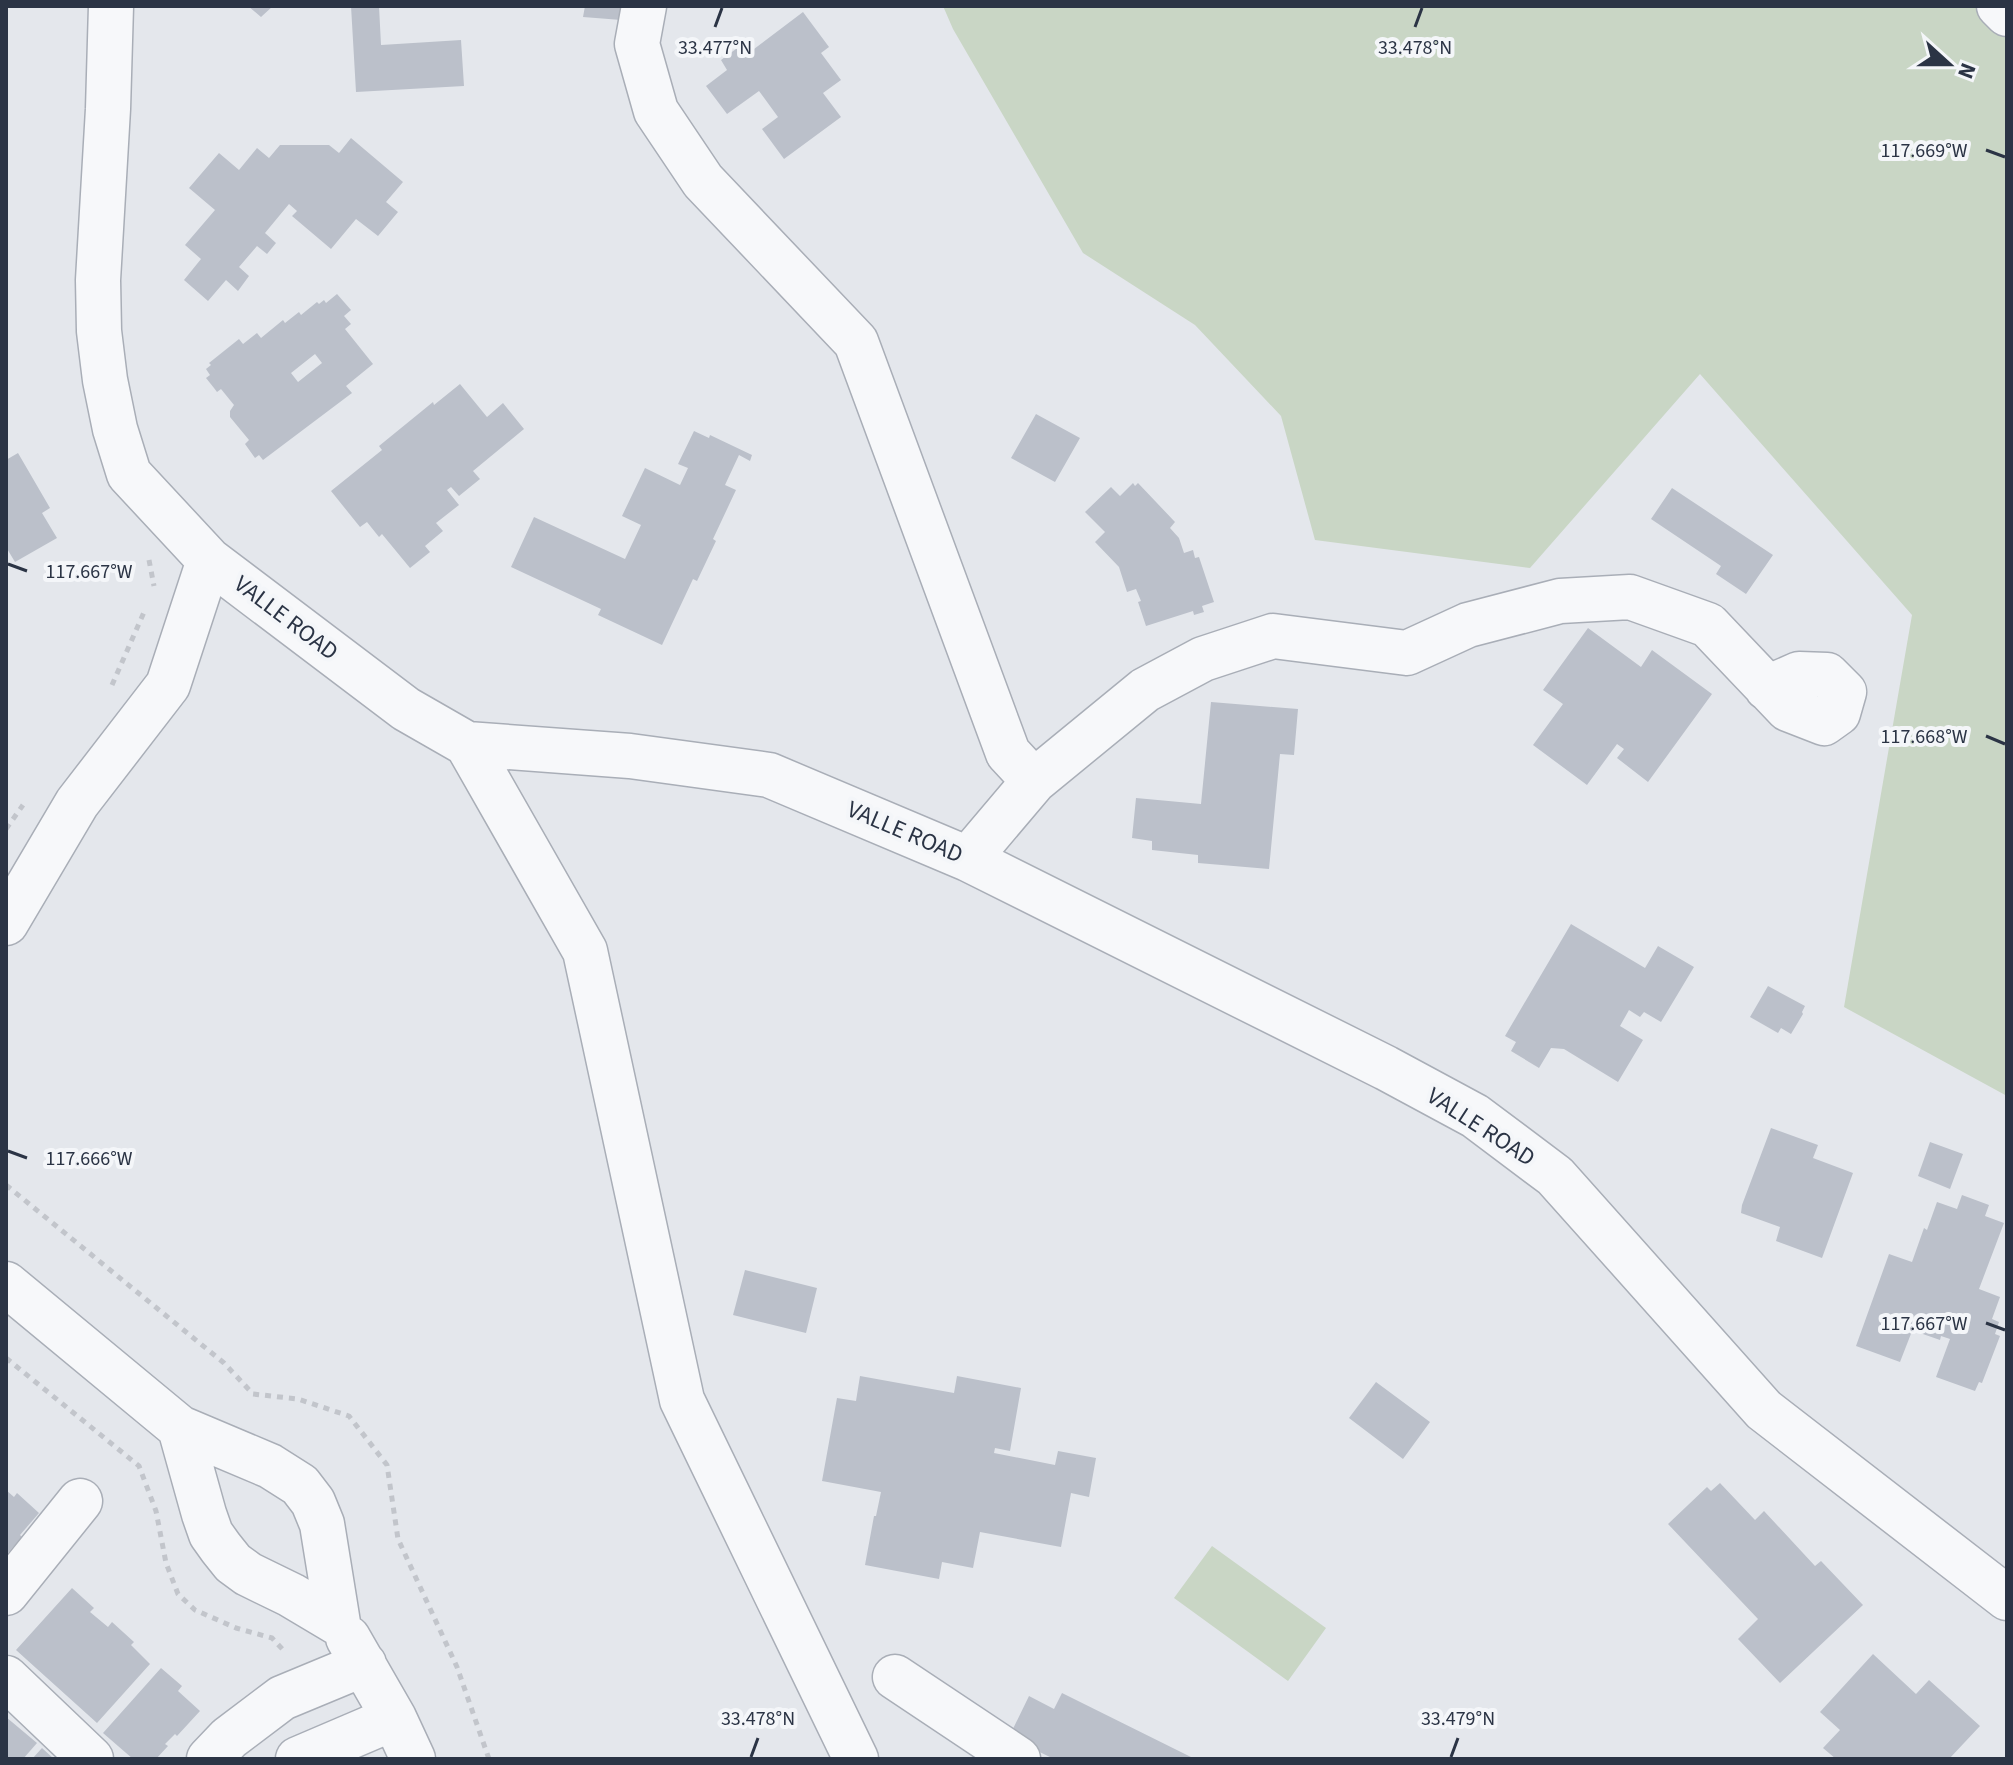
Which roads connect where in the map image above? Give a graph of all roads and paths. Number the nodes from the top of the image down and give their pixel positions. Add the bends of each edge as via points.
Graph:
1 (111, 6) edge
2 (644, 6) edge
3 (1999, 6) edge
4 (2007, 14) edge
5 (209, 560) junction
6 (1767, 688) dead end
7 (467, 744) junction
8 (1034, 781) junction
9 (968, 859) junction
10 (6, 923) edge
11 (6, 1284) edge
12 (180, 1428) junction
13 (80, 1501) dead end
14 (6, 1593) edge
15 (2007, 1598) edge
16 (338, 1623) junction
17 (364, 1664) junction
18 (895, 1677) dead end
19 (6, 1678) edge
20 (394, 1718) junction
21 (91, 1759) edge
22 (209, 1759) edge
23 (298, 1759) edge
24 (413, 1759) edge
25 (856, 1759) edge
26 (1018, 1759) edge

1 - 5 street, VALLE ROAD via 98,280 105,380 129,474
2 - 8 street via 637,44 656,111 703,181 856,342 1008,753
3 - 4 street
5 - 7 street, VALLE ROAD via 406,709
5 - 10 street via 168,685 77,803
6 - 8 street via 1708,625 1630,597 1560,601 1468,625 1407,653 1273,636 1203,659 1145,690
7 - 9 street, VALLE ROAD via 630,756 769,775
7 - 25 street via 585,951 682,1400
8 - 9 street
9 - 15 street, VALLE ROAD via 1475,1116 1555,1176 1764,1410
11 - 12 street
12 - 16 street via 211,1534 233,1563
12 - 16 street via 270,1466 300,1485 322,1524
13 - 14 street
16 - 17 street
17 - 20 street
17 - 22 street via 282,1698
18 - 26 street
19 - 21 street
20 - 23 street
20 - 24 street

